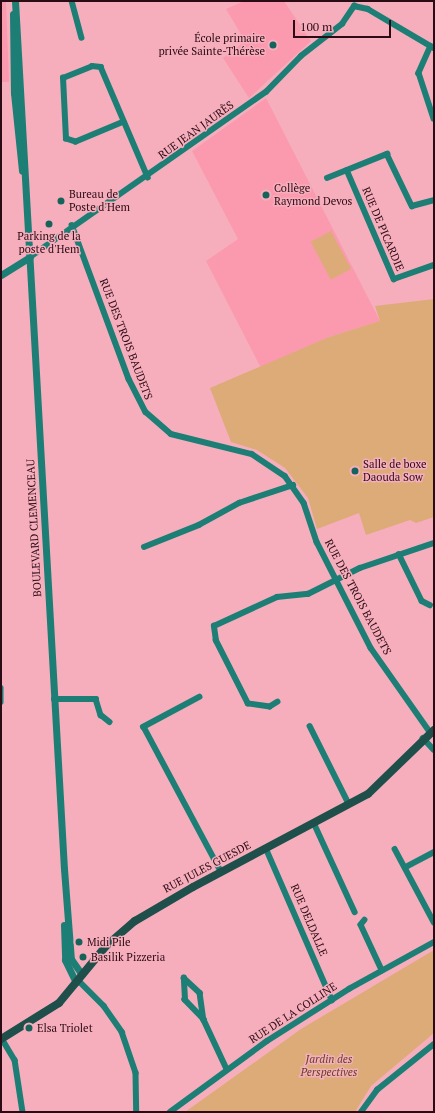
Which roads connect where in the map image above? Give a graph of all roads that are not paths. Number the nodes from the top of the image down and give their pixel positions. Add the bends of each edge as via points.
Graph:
1 (15, 1) edge
2 (72, 1) edge
3 (353, 3) edge
4 (82, 38) dead end
5 (432, 47) edge
6 (434, 118) edge
7 (124, 122) junction
8 (347, 170) junction
9 (148, 177) junction
10 (327, 178) dead end
11 (434, 200) edge
12 (72, 225) junction
13 (30, 257) junction
14 (434, 265) edge
15 (1, 275) edge
16 (293, 485) junction
17 (434, 543) edge
18 (144, 547) dead end
19 (399, 554) junction
20 (336, 580) junction
21 (430, 605) dead end
22 (1, 688) edge
23 (200, 697) dead end
24 (54, 699) junction
25 (1, 702) edge
26 (278, 702) dead end
27 (110, 722) dead end
28 (310, 726) dead end
29 (432, 731) edge
30 (423, 738) junction
31 (434, 750) edge
32 (349, 804) junction
33 (314, 823) junction
34 (266, 848) junction
35 (395, 849) dead end
36 (434, 852) edge
37 (406, 867) junction
38 (221, 872) junction
39 (355, 912) dead end
40 (365, 920) dead end
41 (434, 922) edge
42 (434, 942) edge
43 (382, 970) junction
44 (79, 980) junction
45 (332, 1000) junction
46 (204, 1020) junction
47 (1, 1038) edge
48 (434, 1044) edge
49 (227, 1069) junction
50 (23, 1112) edge
51 (137, 1112) edge
52 (170, 1112) edge
53 (361, 1112) edge

1 - 13 street, BOULEVARD CLEMENCEAU
2 - 4 street
3 - 5 street via 368,9
3 - 9 street, RUE JEAN JAURÈS via 342,24 305,53 266,92
5 - 6 street via 418,73
7 - 7 street via 101,67 92,66 63,78 66,139 76,142
7 - 9 street
8 - 10 street
8 - 11 street via 387,154 412,206
8 - 14 street, RUE DE PICARDIE via 394,279
9 - 12 street, RUE JEAN JAURÈS
12 - 13 street, RUE JEAN JAURÈS
12 - 16 street, RUE DES TROIS BAUDETS via 133,389 150,418 171,434 260,457
13 - 15 street
13 - 24 street, BOULEVARD CLEMENCEAU
16 - 18 street via 239,503 199,525
16 - 20 street, RUE DES TROIS BAUDETS
17 - 19 street
19 - 20 street
19 - 21 street via 422,601
20 - 26 street via 308,594 282,595 214,626 216,641 248,704 270,707
20 - 29 street, RUE DES TROIS BAUDETS via 372,648
22 - 25 street
23 - 38 street via 144,727
24 - 27 street via 96,699 101,715
24 - 44 street, BOULEVARD CLEMENCEAU via 64,869 65,960
28 - 32 street
29 - 30 main road, RUE JULES GUESDE
30 - 31 street
30 - 32 main road, RUE JULES GUESDE via 380,786
32 - 33 main road, RUE JULES GUESDE
33 - 34 main road, RUE JULES GUESDE
33 - 39 street
34 - 38 main road, RUE JULES GUESDE
34 - 45 street, RUE DELDALLE
35 - 37 street
36 - 37 street
37 - 41 street
38 - 44 main road, RUE JULES GUESDE via 132,924 106,946
40 - 43 street via 361,925
42 - 43 street, RUE DE LA COLLINE
43 - 45 street, RUE DE LA COLLINE
44 - 47 main road, RUE JULES GUESDE via 56,1006
44 - 51 street via 104,1006 122,1032 136,1073
45 - 49 street, RUE DE LA COLLINE
46 - 46 street via 200,993 184,978 186,1000
46 - 49 street
47 - 50 street via 15,1060
48 - 53 street via 377,1090
49 - 52 street, RUE DE LA COLLINE

